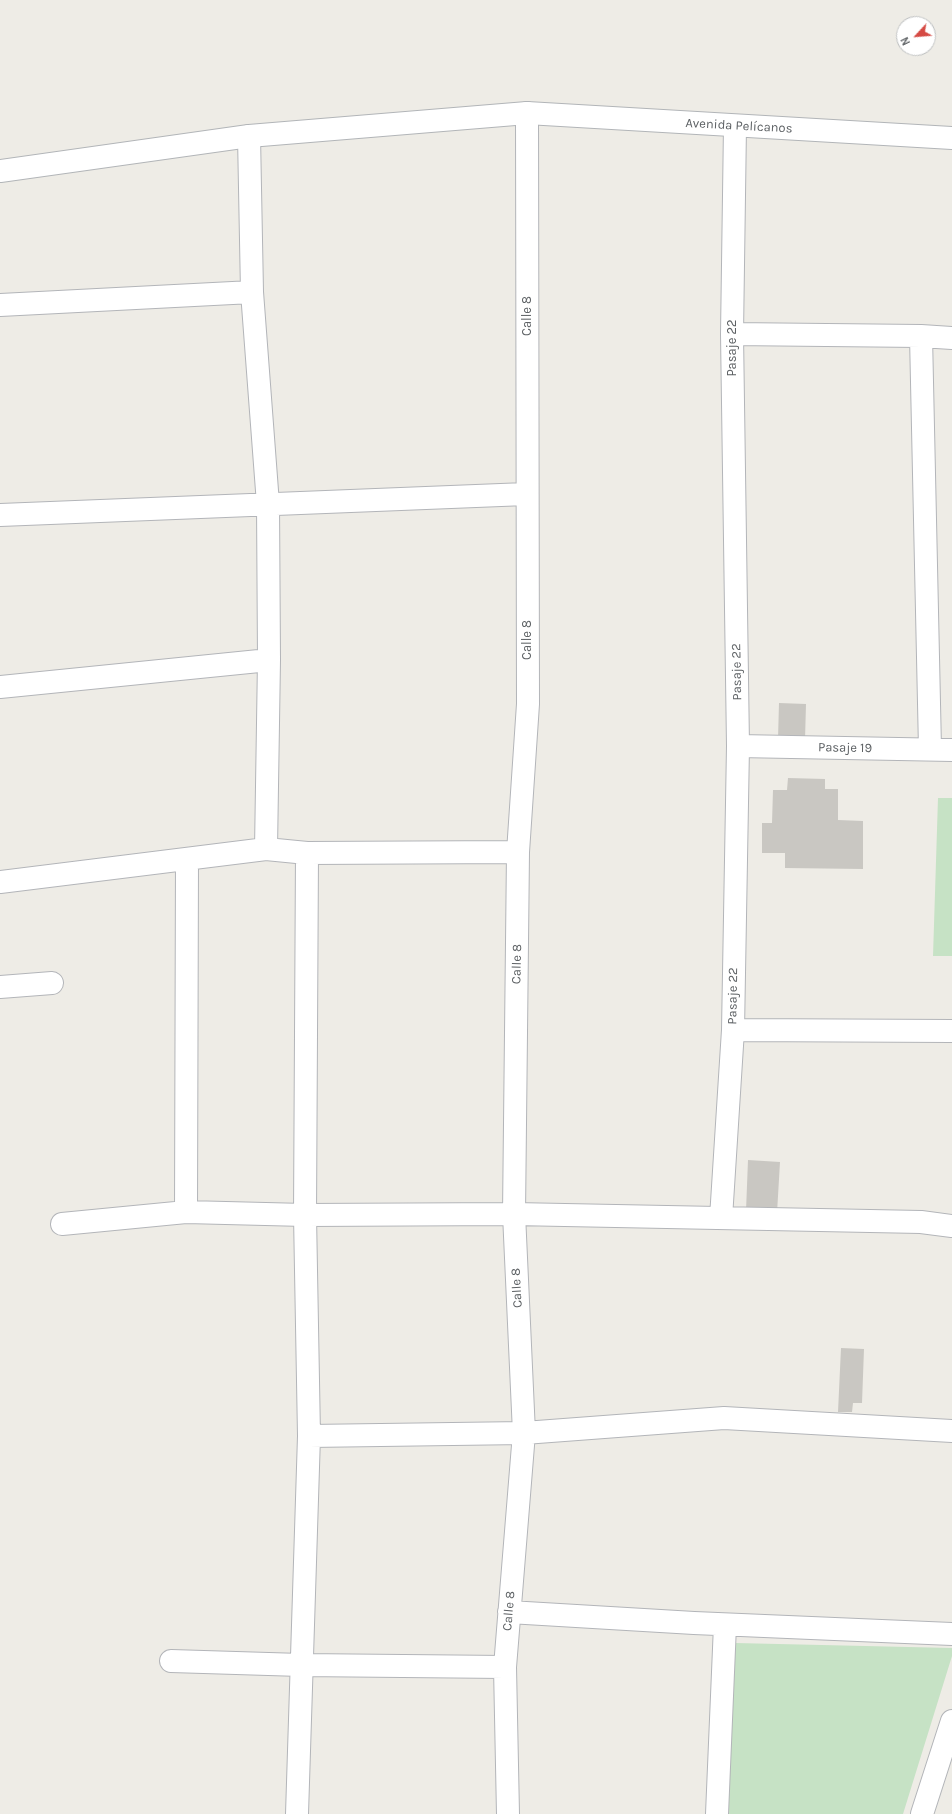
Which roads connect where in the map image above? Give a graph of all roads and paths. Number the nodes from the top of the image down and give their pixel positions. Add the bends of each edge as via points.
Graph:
1 (527, 113) junction
2 (735, 126) junction
3 (250, 136) junction
4 (952, 138) edge
5 (0, 171) edge
6 (252, 292) junction
7 (0, 305) edge
8 (732, 334) junction
9 (921, 336) junction
10 (952, 338) edge
11 (526, 494) junction
12 (268, 504) junction
13 (0, 515) edge
14 (269, 660) junction
15 (0, 687) edge
16 (738, 746) junction
17 (930, 749) junction
18 (952, 750) edge
19 (266, 849) junction
20 (518, 852) junction
21 (307, 853) junction
22 (186, 859) junction
23 (0, 882) edge
24 (52, 983) dead end
25 (0, 987) edge
26 (733, 1030) junction
27 (952, 1031) edge
28 (186, 1212) junction
29 (514, 1214) junction
30 (305, 1215) junction
31 (721, 1218) junction
32 (62, 1224) dead end
33 (952, 1226) edge
34 (952, 1431) edge
35 (524, 1433) junction
36 (309, 1436) junction
37 (509, 1612) junction
38 (725, 1625) junction
39 (952, 1634) edge
40 (171, 1661) dead end
41 (301, 1665) junction
42 (505, 1667) junction
43 (952, 1720) edge
44 (297, 1814) edge
45 (508, 1814) edge
46 (718, 1814) edge
47 (922, 1814) edge

1 - 2 street, Avenida Pelícanos
1 - 3 street, Avenida Pelícanos
1 - 11 street, Calle 8
2 - 4 street, Avenida Pelícanos
2 - 8 street, Pasaje 22
3 - 5 street, Avenida Pelícanos
3 - 6 street
6 - 7 street
6 - 12 street
8 - 9 street
8 - 16 street, Pasaje 22
9 - 10 street
9 - 17 street
11 - 12 street
11 - 20 street, Calle 8 via 528,704
12 - 13 street
12 - 14 street
14 - 15 street
14 - 19 street
16 - 17 street, Pasaje 19
16 - 26 street, Pasaje 22
17 - 18 street, Pasaje 19
19 - 21 street
19 - 22 street
20 - 21 street
20 - 29 street, Calle 8
21 - 30 street
22 - 23 street
22 - 28 street
24 - 25 street
26 - 27 street
26 - 31 street, Pasaje 22
28 - 30 street
28 - 32 street
29 - 30 street
29 - 31 street
29 - 35 street, Calle 8
30 - 36 street
31 - 33 street via 921,1222
34 - 35 street via 724,1418
35 - 36 street
35 - 37 street, Calle 8
36 - 41 street
37 - 38 street
37 - 42 street, Calle 8
38 - 39 street
38 - 46 street
40 - 41 street
41 - 42 street
41 - 44 street
42 - 45 street, Calle 8
43 - 47 street

